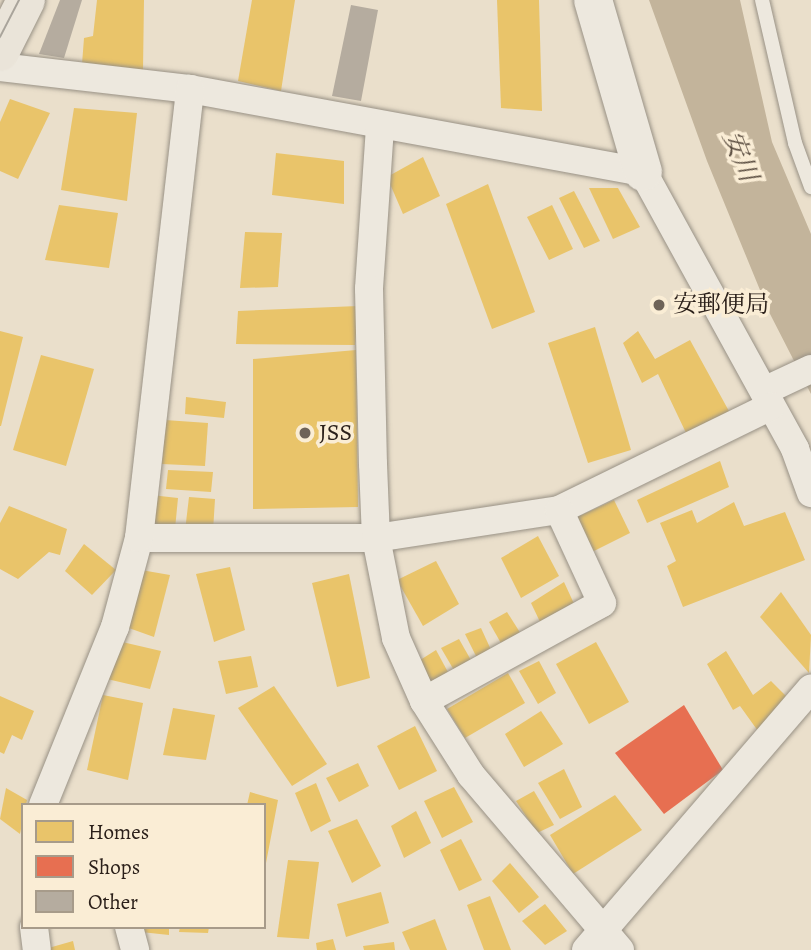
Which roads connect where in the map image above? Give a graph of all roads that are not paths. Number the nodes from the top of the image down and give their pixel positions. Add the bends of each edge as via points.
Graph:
1 (26, 0) edge
2 (593, 0) edge
3 (762, 0) edge
4 (0, 52) edge
5 (0, 67) edge
6 (190, 89) junction
7 (380, 127) junction
8 (643, 173) junction
9 (811, 187) edge
10 (811, 369) edge
11 (769, 394) junction
12 (811, 493) edge
13 (559, 510) junction
14 (139, 538) junction
15 (376, 538) junction
16 (811, 688) edge
17 (424, 701) junction
18 (44, 803) edge
19 (34, 929) edge
20 (130, 929) edge
21 (604, 944) edge
22 (37, 950) edge
23 (135, 950) edge

1 - 4 main road
2 - 8 street
3 - 9 lane via 795,144
5 - 6 street
6 - 7 street
6 - 14 street
7 - 8 street
7 - 15 street via 369,289
8 - 11 street
10 - 11 street
11 - 12 street
11 - 13 street
13 - 15 street
13 - 17 street via 602,603
14 - 15 street
14 - 18 street via 115,627
15 - 17 street via 396,638
16 - 21 street
17 - 21 street via 471,775
19 - 22 street
20 - 23 street

